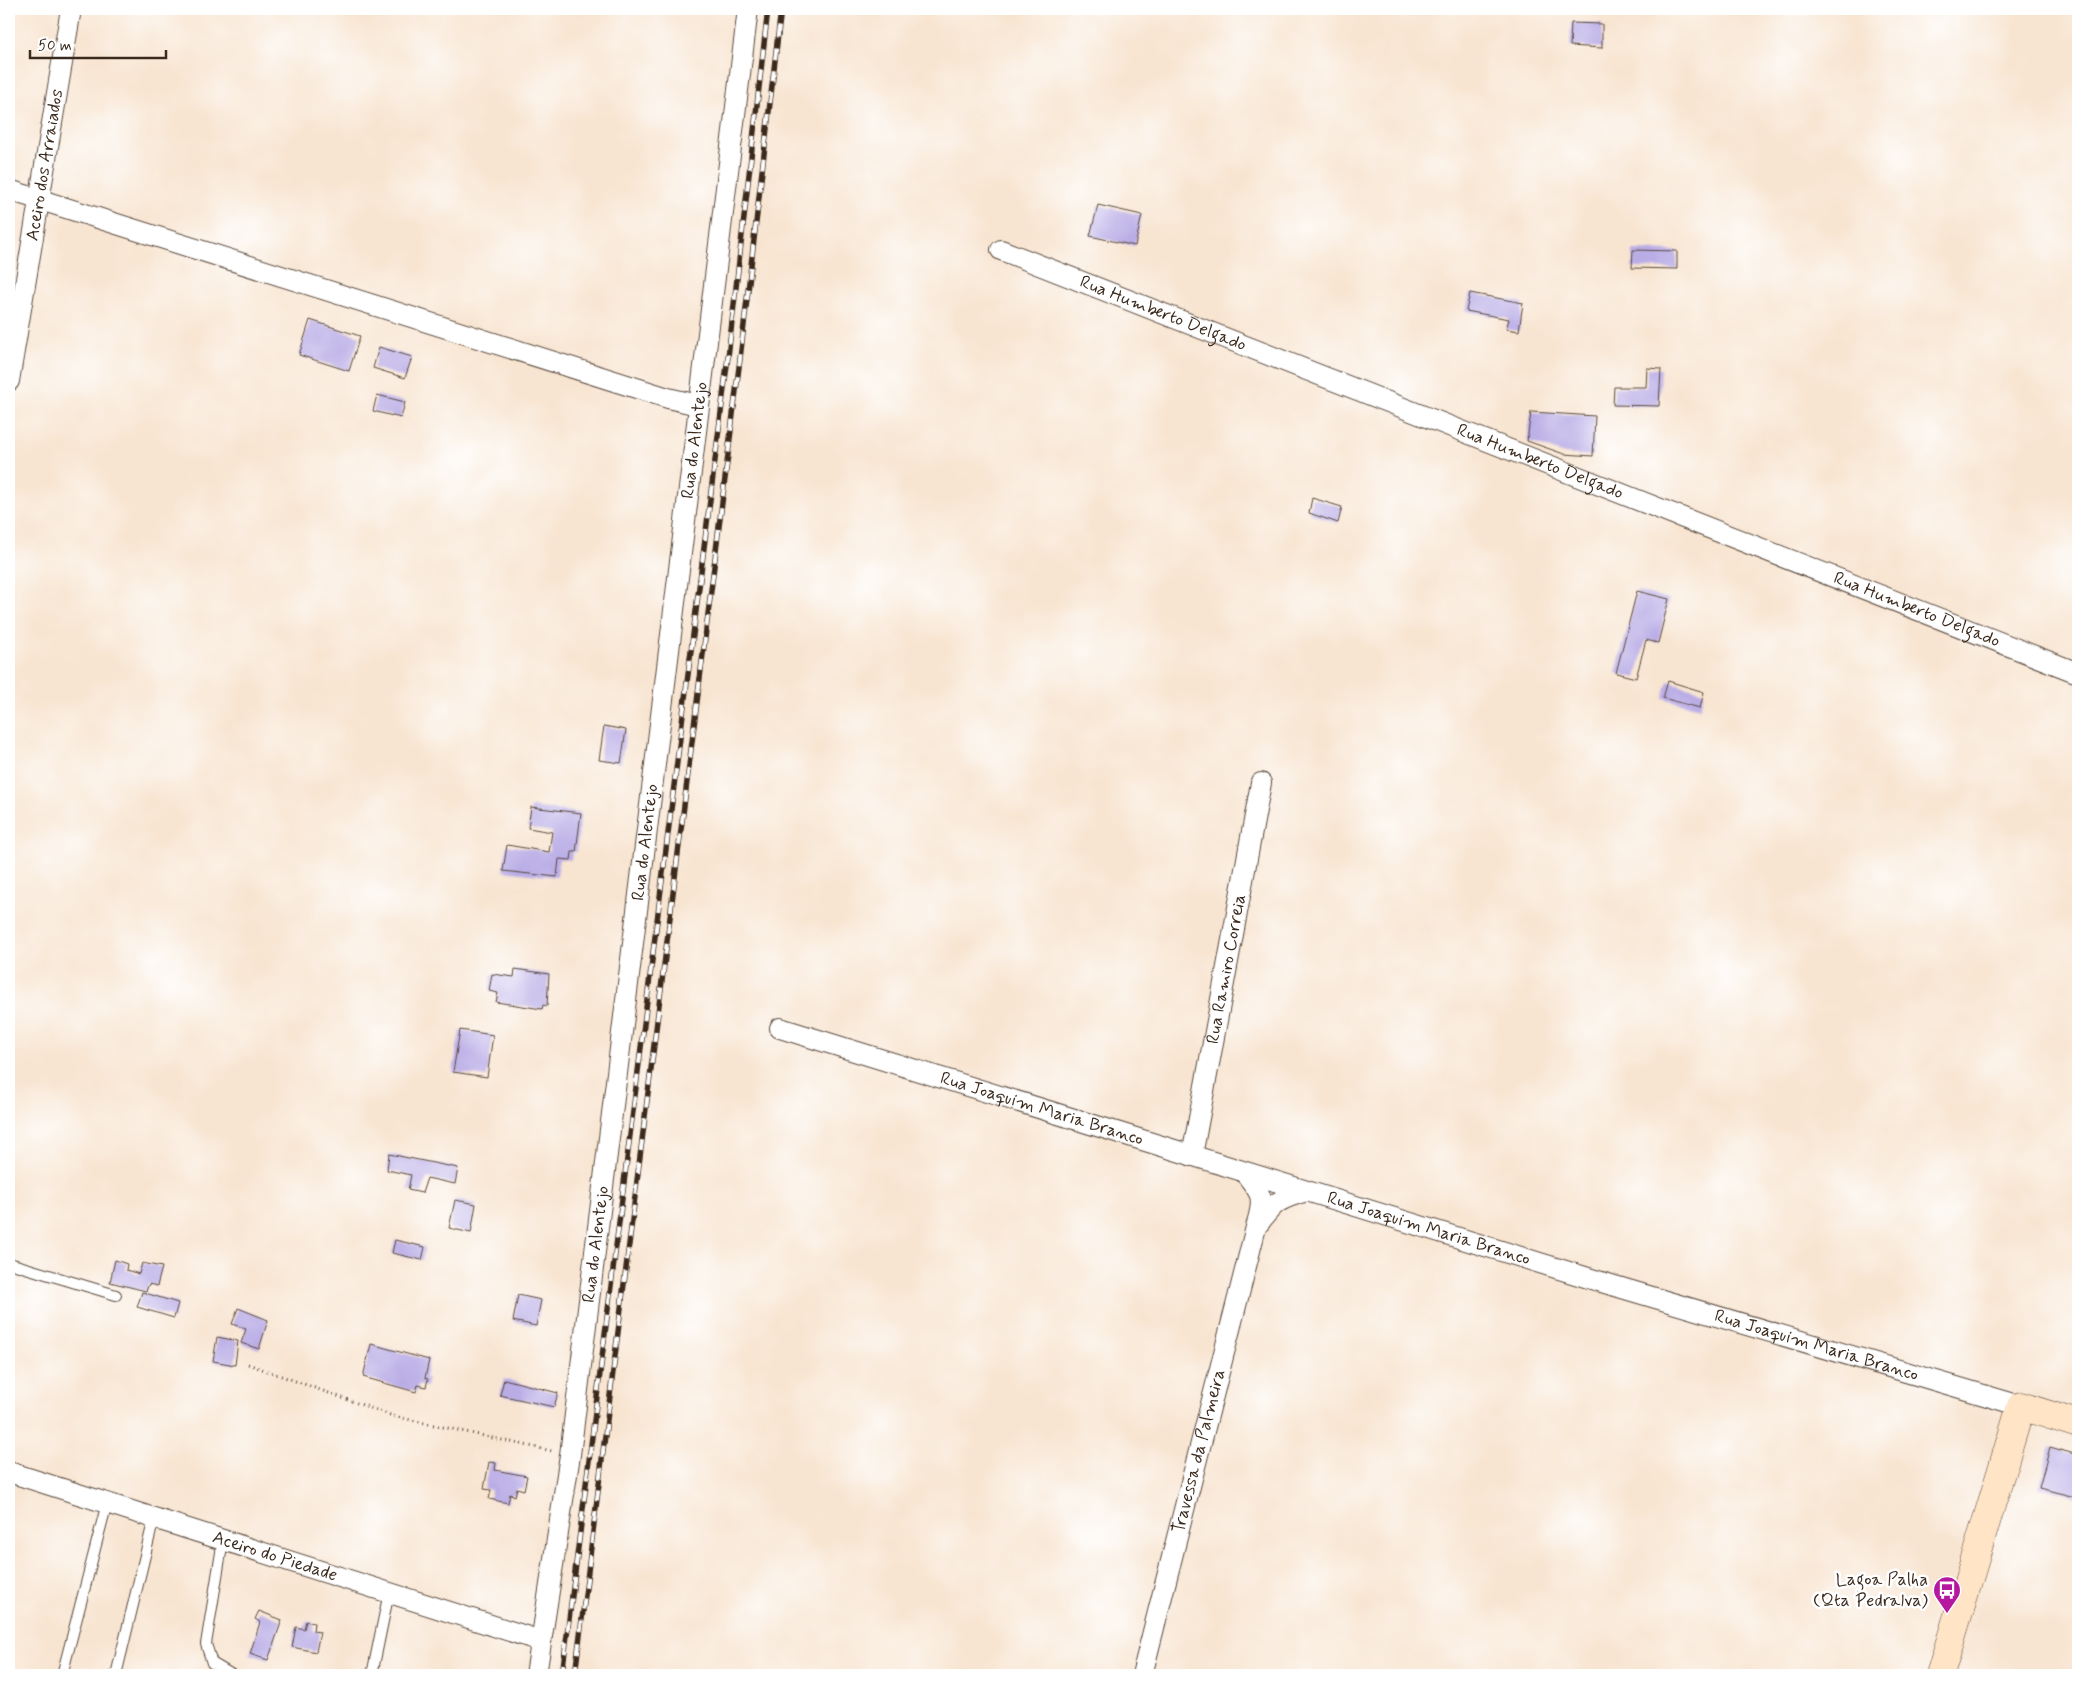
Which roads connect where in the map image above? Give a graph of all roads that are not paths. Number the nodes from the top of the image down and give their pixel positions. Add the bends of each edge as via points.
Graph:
1 (71, 9) edge
2 (748, 9) edge
3 (9, 190) edge
4 (40, 200) junction
5 (1001, 250) dead end
6 (9, 381) edge
7 (698, 405) junction
8 (2078, 673) edge
9 (1261, 783) dead end
10 (780, 1028) dead end
11 (1192, 1156) junction
12 (1244, 1172) junction
13 (1307, 1191) junction
14 (1256, 1227) junction
15 (9, 1263) edge
16 (116, 1295) dead end
17 (2021, 1406) junction
18 (2078, 1424) edge
19 (9, 1472) edge
20 (107, 1503) junction
21 (154, 1518) junction
22 (223, 1540) junction
23 (390, 1592) junction
24 (541, 1641) junction
25 (62, 1675) edge
26 (116, 1675) edge
27 (232, 1675) edge
28 (372, 1675) edge
29 (536, 1675) edge
30 (1142, 1675) edge
31 (1940, 1675) edge

1 - 4 street, Aceiro dos Arraiados
2 - 7 street, Rua do Alentejo
3 - 4 street
4 - 6 street, Aceiro dos Arraiados
4 - 7 street
5 - 8 street, Rua Humberto Delgado
7 - 24 street, Rua do Alentejo via 570,1455
9 - 11 street, Rua Ramiro Correia
10 - 11 street, Rua Joaquim Maria Branco
11 - 12 street, Rua Joaquim Maria Branco
12 - 13 street, Rua Joaquim Maria Branco
12 - 14 street, Travessa da Palmeira via 1263,1204
13 - 14 street, Travessa da Palmeira via 1283,1198 1271,1206
13 - 17 street, Rua Joaquim Maria Branco
14 - 30 street, Travessa da Palmeira
15 - 16 lane
17 - 18 street, Rua Joaquim Maria Branco
17 - 31 street
19 - 20 street, Aceiro do Piedade
20 - 21 street, Aceiro do Piedade
20 - 25 lane
21 - 22 street, Aceiro do Piedade
21 - 26 lane
22 - 23 street, Aceiro do Piedade
22 - 27 lane via 206,1644 212,1663
23 - 24 street, Aceiro do Piedade
23 - 28 lane
24 - 29 street, Rua do Alentejo

